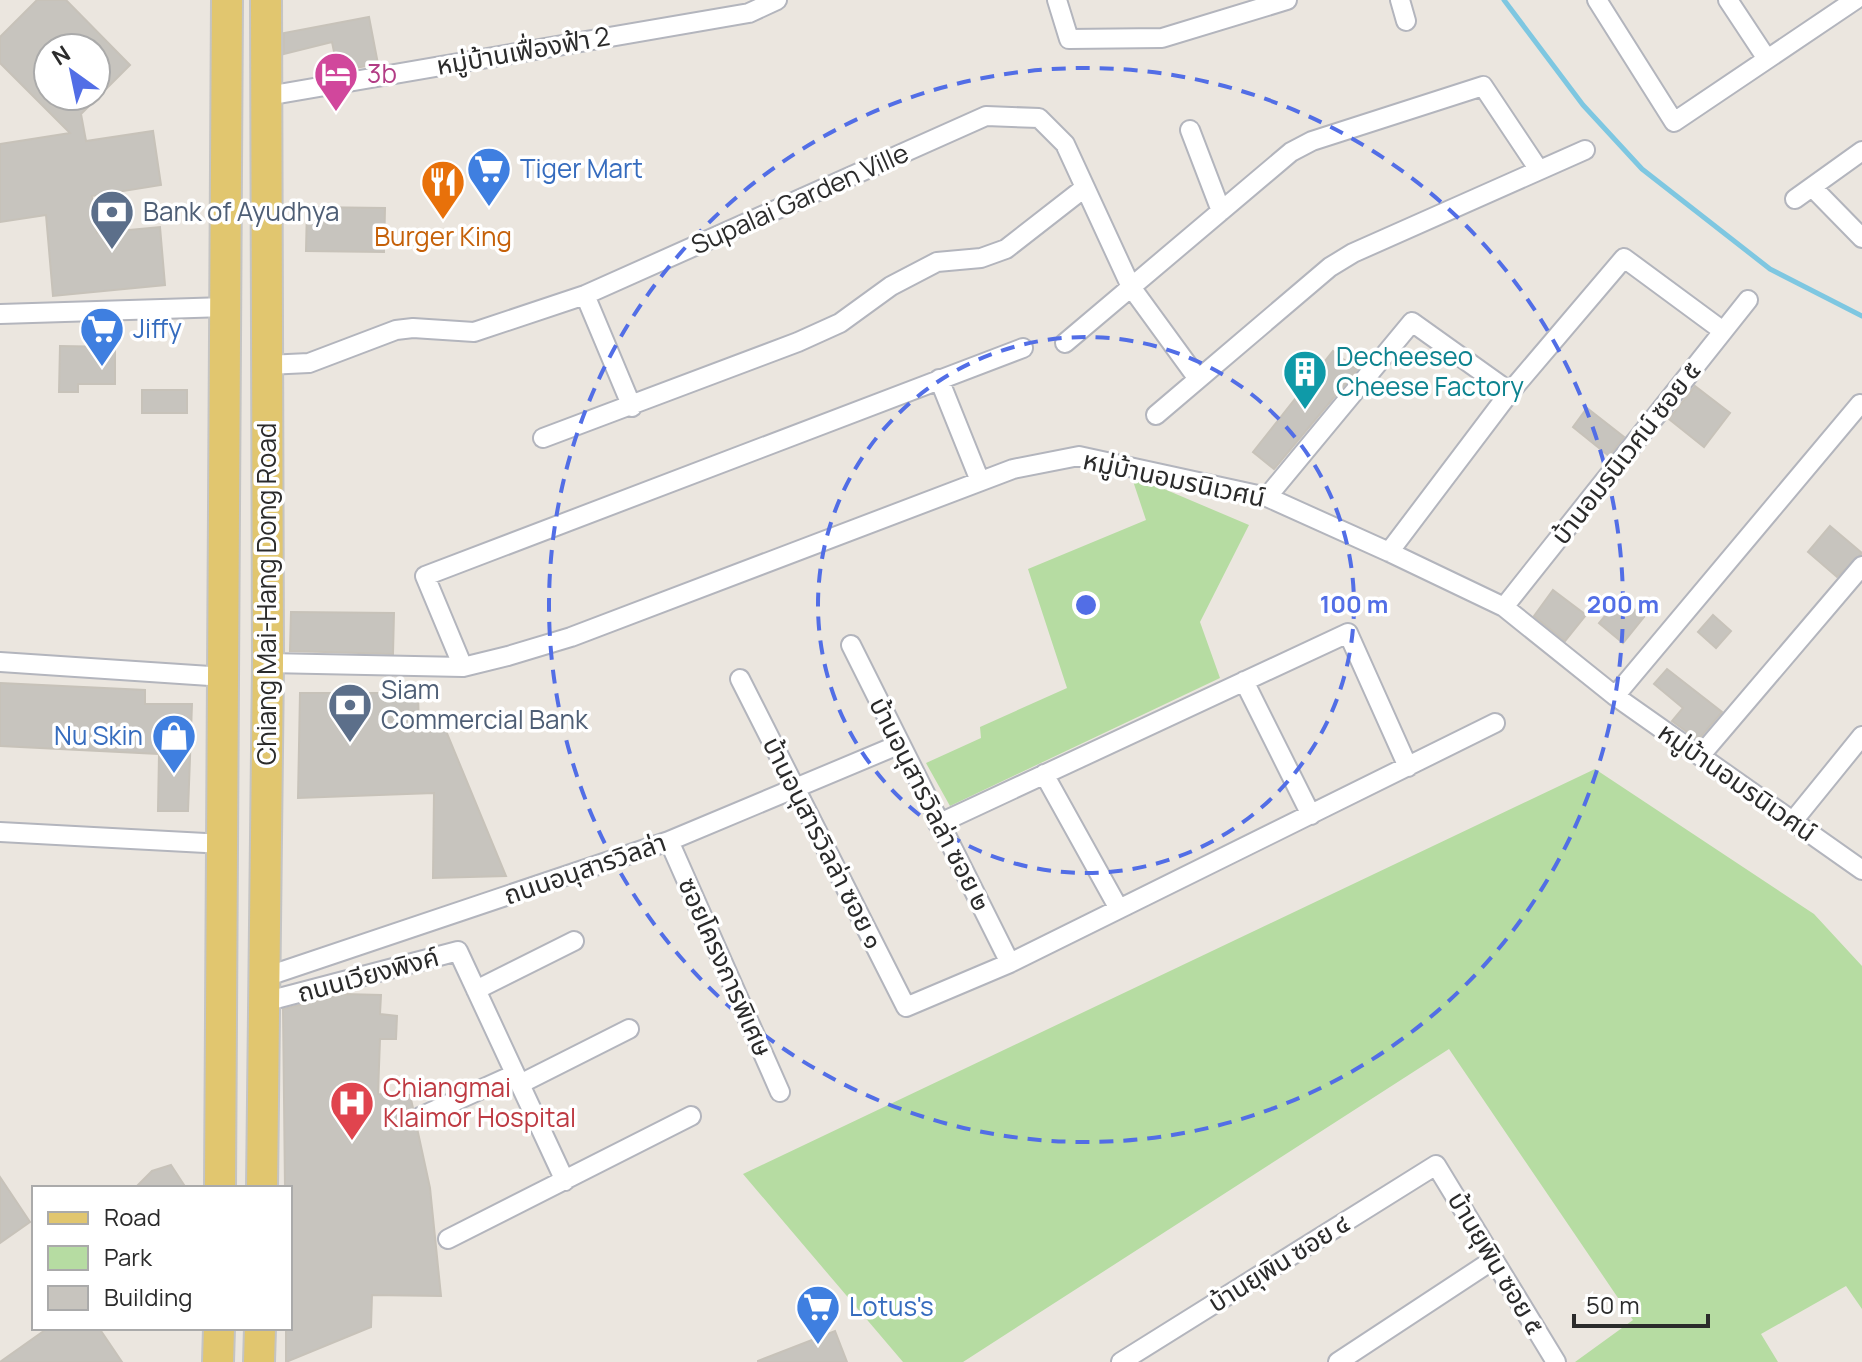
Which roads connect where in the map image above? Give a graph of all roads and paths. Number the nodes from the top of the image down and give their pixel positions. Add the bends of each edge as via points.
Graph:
1 (227, 0) edge
2 (266, 0) edge
3 (777, 0) edge
4 (1057, 0) edge
5 (1287, 0) edge
6 (1400, 0) edge
7 (1597, 0) edge
8 (1728, 0) edge
9 (1848, 2) edge
10 (1406, 21) dead end
11 (1767, 59) junction
12 (267, 96) junction
13 (1190, 130) dead end
14 (1585, 150) dead end
15 (1862, 151) edge
16 (1539, 170) junction
17 (1813, 188) junction
18 (1083, 189) junction
19 (1795, 199) dead end
20 (1221, 211) junction
21 (1862, 238) edge
22 (1131, 287) junction
23 (585, 295) junction
24 (1748, 300) dead end
25 (226, 307) junction
26 (0, 314) edge
27 (1723, 331) junction
28 (1065, 343) dead end
29 (1023, 348) dead end
30 (267, 365) junction
31 (939, 379) junction
32 (1198, 379) junction
33 (1510, 392) junction
34 (1861, 405) edge
35 (632, 407) junction
36 (1156, 415) dead end
37 (543, 438) dead end
38 (980, 481) junction
39 (1267, 497) junction
40 (1389, 552) junction
41 (1862, 566) edge
42 (1504, 607) junction
43 (851, 645) dead end
44 (0, 662) edge
45 (268, 663) junction
46 (463, 667) junction
47 (225, 677) junction
48 (740, 679) dead end
49 (1244, 681) junction
50 (1615, 696) junction
51 (1495, 723) dead end
52 (1862, 736) edge
53 (898, 745) junction
54 (1700, 756) junction
55 (1408, 767) junction
56 (1044, 774) junction
57 (795, 791) junction
58 (1311, 815) junction
59 (1793, 821) junction
60 (938, 824) junction
61 (267, 825) junction
62 (0, 832) edge
63 (224, 833) junction
64 (669, 841) junction
65 (1862, 870) edge
66 (1119, 909) junction
67 (574, 941) dead end
68 (1010, 963) junction
69 (264, 990) junction
70 (476, 990) junction
71 (629, 1029) dead end
72 (517, 1079) junction
73 (780, 1092) dead end
74 (691, 1116) dead end
75 (420, 1117) dead end
76 (1436, 1165) joint
77 (565, 1181) junction
78 (220, 1186) edge
79 (262, 1186) edge
80 (448, 1239) dead end
81 (1493, 1260) junction
82 (219, 1330) edge
83 (260, 1330) edge
84 (1552, 1361) edge
85 (218, 1362) edge
86 (259, 1362) edge
87 (1121, 1362) edge
88 (1338, 1362) edge

1 - 25 main road, Chiang Mai-Hang Dong Road
2 - 12 main road, Chiang Mai-Hang Dong Road
3 - 12 street, หมู่บ้านเฟื่องฟ้า 2 via 749,13
4 - 5 street via 1069,39 1162,38
6 - 10 street
7 - 11 street via 1674,122
8 - 11 street
9 - 11 street
12 - 30 main road, Chiang Mai-Hang Dong Road
13 - 20 street
14 - 16 street
15 - 17 street
16 - 20 street via 1483,86 1312,141 1291,152
16 - 32 street via 1330,267
17 - 19 street
17 - 21 street
18 - 22 street, Supalai Garden Ville
18 - 23 street, Supalai Garden Ville via 1065,144 1039,118 986,116
18 - 35 street via 1006,249 981,258 937,262 840,323
20 - 22 street
22 - 28 street
22 - 32 street, Supalai Garden Ville
23 - 30 street, Supalai Garden Ville via 474,332 396,330 309,363
23 - 35 street
24 - 27 street, บ้านอมรนิเวศน์ ซอย ๕
25 - 26 street
25 - 47 main road, Chiang Mai-Hang Dong Road
27 - 33 street via 1624,258
27 - 42 street, บ้านอมรนิเวศน์ ซอย ๕
29 - 31 street
30 - 45 main road, Chiang Mai-Hang Dong Road
31 - 38 street
31 - 46 street via 425,576
32 - 36 street
33 - 39 street via 1412,322
33 - 40 street
34 - 50 street
35 - 37 street
38 - 39 street, หมู่บ้านอมรนิเวศน์ via 1079,456
38 - 46 street, หมู่บ้านอมรนิเวศน์ via 571,637
39 - 40 street, หมู่บ้านอมรนิเวศน์
40 - 42 street, หมู่บ้านอมรนิเวศน์
41 - 54 street
42 - 50 street, หมู่บ้านอมรนิเวศน์
43 - 53 street, บ้านอนุสารวิลล่า ซอย ๒
44 - 47 street
45 - 46 street, หมู่บ้านอมรนิเวศน์
45 - 61 main road, Chiang Mai-Hang Dong Road
47 - 63 main road, Chiang Mai-Hang Dong Road
48 - 57 street, บ้านอนุสารวิลล่า ซอย ๑
49 - 55 street via 1348,633
49 - 56 street
49 - 58 street
50 - 54 street, หมู่บ้านอมรนิเวศน์
51 - 55 street
52 - 59 street
53 - 57 street, ถนนอนุสารวิลล่า
53 - 60 street, บ้านอนุสารวิลล่า ซอย ๒
54 - 59 street, หมู่บ้านอมรนิเวศน์
55 - 58 street
56 - 60 street
56 - 66 street
57 - 64 street, ถนนอนุสารวิลล่า
57 - 68 street, บ้านอนุสารวิลล่า ซอย ๑ via 906,1007
58 - 66 street
59 - 65 street, หมู่บ้านอมรนิเวศน์
60 - 68 street, บ้านอนุสารวิลล่า ซอย ๒
61 - 63 main road
61 - 69 main road, Chiang Mai-Hang Dong Road
62 - 63 street
63 - 78 main road, Chiang Mai-Hang Dong Road
64 - 69 street, ถนนอนุสารวิลล่า
64 - 73 street, ซอยโครงการพิเศษ
66 - 68 street
67 - 70 street
69 - 70 street, ถนนเวียงพิงค์ via 458,951
69 - 79 main road, Chiang Mai-Hang Dong Road
70 - 72 street, ถนนเวียงพิงค์
71 - 72 street
72 - 75 street
72 - 77 street, ถนนเวียงพิงค์
74 - 77 street
76 - 81 street, บ้านยุพิน ซอย ๕
76 - 87 street, บ้านยุพิน ซอย ๔
77 - 80 street
81 - 84 street, บ้านยุพิน ซอย ๕
81 - 88 street
82 - 85 main road
83 - 86 main road

